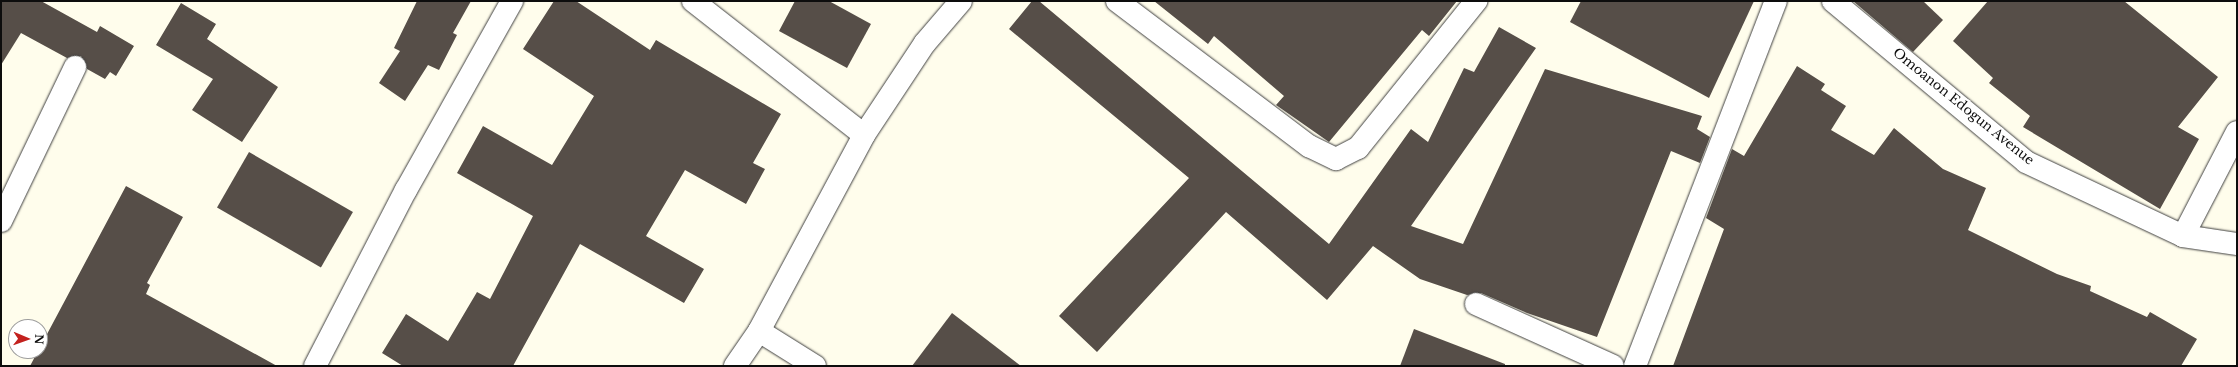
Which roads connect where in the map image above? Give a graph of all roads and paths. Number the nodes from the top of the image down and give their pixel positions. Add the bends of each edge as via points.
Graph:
1 (512, 1) edge
2 (693, 1) edge
3 (961, 1) edge
4 (1117, 1) edge
5 (1476, 1) edge
6 (1776, 1) edge
7 (1833, 1) edge
8 (75, 67) dead end
9 (2237, 132) edge
10 (864, 135) junction
11 (1, 221) edge
12 (2183, 236) junction
13 (2237, 244) edge
14 (1476, 304) dead end
15 (759, 331) junction
16 (315, 366) edge
17 (735, 366) edge
18 (815, 366) edge
19 (1613, 366) edge
20 (1635, 366) edge

1 - 16 street via 406,190
2 - 10 street
3 - 10 street via 925,43
4 - 5 street via 1309,146 1336,159 1358,148
6 - 20 street
7 - 12 street, Omoanon Edogun Avenue via 2026,162
8 - 11 street
9 - 12 street
10 - 15 street
12 - 13 street, Omoanon Edogun Avenue
14 - 19 street
15 - 17 street
15 - 18 street

